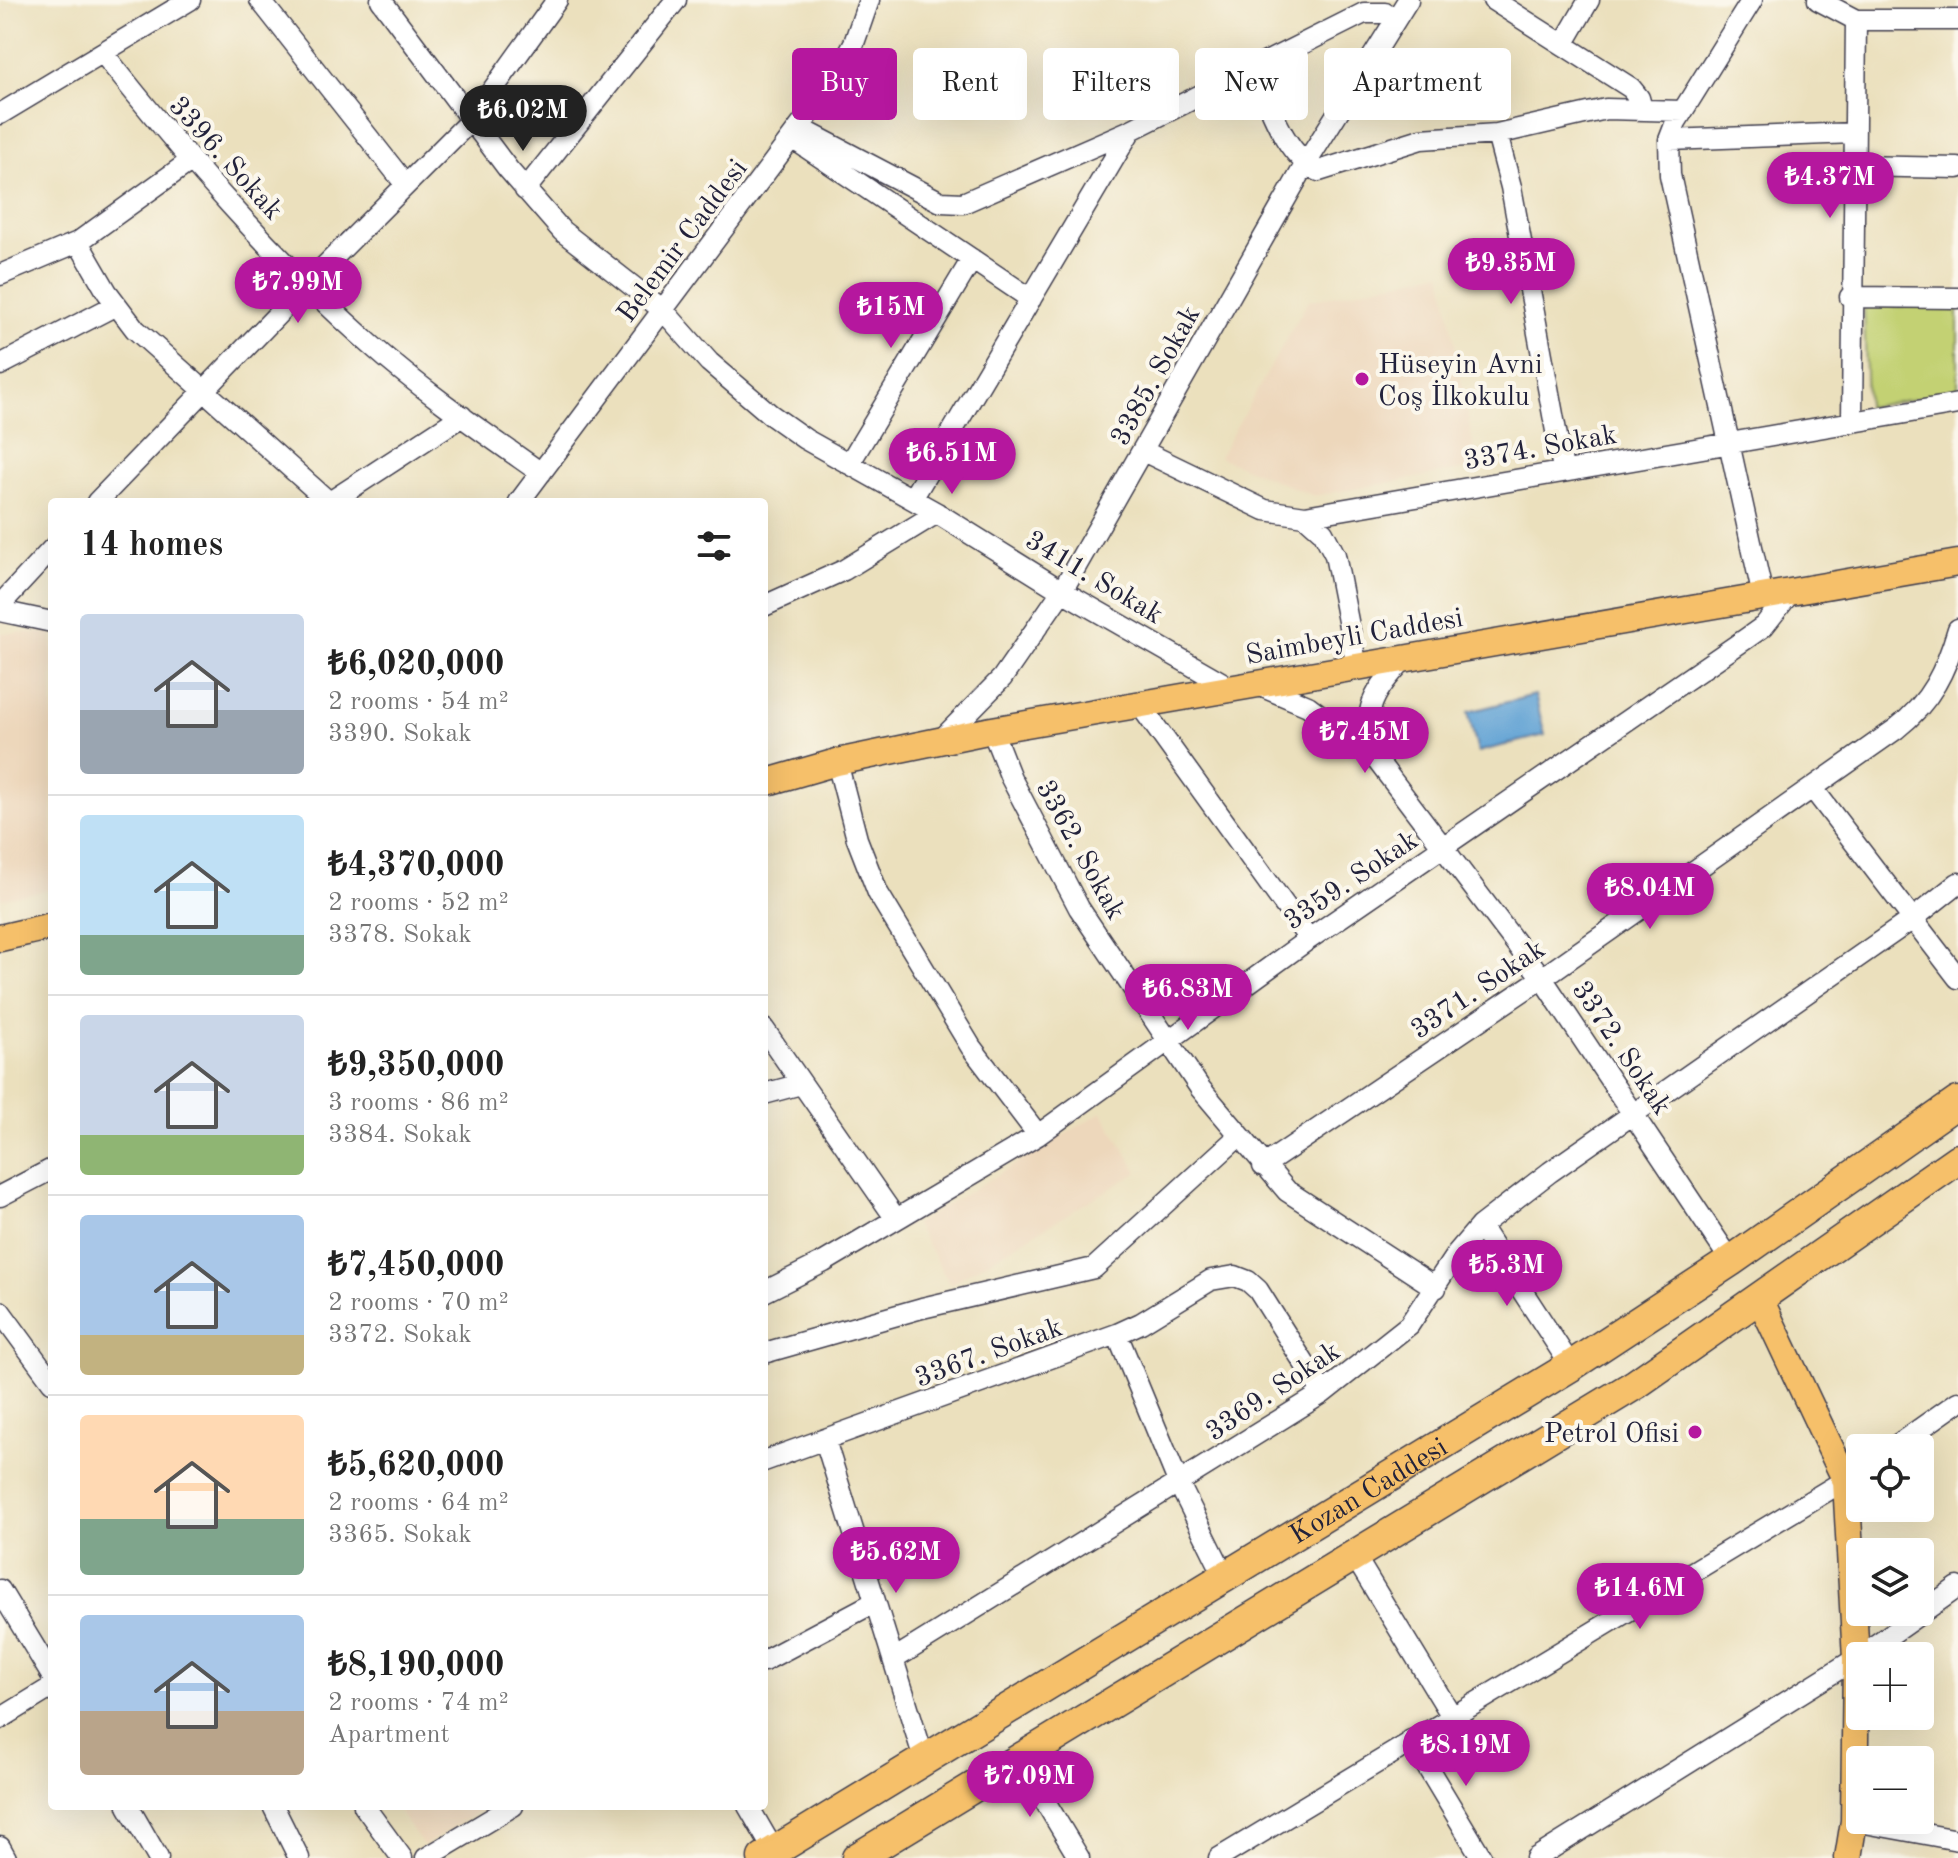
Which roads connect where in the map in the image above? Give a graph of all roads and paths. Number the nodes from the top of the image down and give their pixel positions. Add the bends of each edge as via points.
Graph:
1 (190, 0) edge
2 (260, 0) edge
3 (381, 0) edge
4 (557, 0) edge
5 (676, 0) edge
6 (869, 0) edge
7 (1408, 0) edge
8 (1493, 0) edge
9 (1589, 0) edge
10 (1752, 0) edge
11 (1818, 0) edge
12 (1393, 20) junction
13 (1856, 20) junction
14 (1958, 20) edge
15 (1564, 43) junction
16 (1293, 48) edge
17 (103, 53) junction
18 (1195, 97) edge
19 (1642, 109) junction
20 (1683, 111) junction
21 (0, 114) edge
22 (471, 120) junction
23 (1278, 120) edge
24 (1131, 130) junction
25 (796, 133) junction
26 (1854, 133) junction
27 (1497, 134) junction
28 (1669, 140) junction
29 (189, 162) junction
30 (1305, 165) junction
31 (1853, 166) junction
32 (1958, 168) edge
33 (406, 185) junction
34 (525, 190) junction
35 (78, 242) junction
36 (972, 259) junction
37 (0, 275) edge
38 (306, 285) junction
39 (1850, 297) junction
40 (1958, 298) edge
41 (1031, 299) junction
42 (116, 305) junction
43 (663, 310) junction
44 (0, 365) edge
45 (205, 390) junction
46 (1958, 404) edge
47 (462, 416) junction
48 (1852, 421) junction
49 (1728, 444) junction
50 (1143, 451) junction
51 (849, 464) junction
52 (1563, 469) junction
53 (541, 473) junction
54 (101, 498) edge
55 (325, 498) edge
56 (335, 498) edge
57 (522, 498) edge
58 (912, 499) junction
59 (937, 513) junction
60 (1305, 516) junction
61 (48, 554) edge
62 (1958, 563) edge
63 (1062, 591) junction
64 (1790, 593) junction
65 (1763, 597) junction
66 (768, 604) edge
67 (0, 608) edge
68 (48, 621) edge
69 (1958, 629) edge
70 (1404, 659) junction
71 (1357, 667) junction
72 (1245, 687) junction
73 (1140, 705) junction
74 (992, 730) junction
75 (940, 741) junction
76 (1373, 755) junction
77 (837, 762) junction
78 (768, 782) edge
79 (1814, 790) junction
80 (1444, 849) junction
81 (1958, 883) edge
82 (1914, 918) junction
83 (48, 927) edge
84 (0, 938) edge
85 (1309, 939) junction
86 (1542, 978) junction
87 (1958, 978) edge
88 (768, 1035) edge
89 (1167, 1041) junction
90 (801, 1084) junction
91 (768, 1093) edge
92 (1958, 1102) edge
93 (1635, 1113) junction
94 (1038, 1135) junction
95 (1239, 1136) junction
96 (1958, 1159) edge
97 (1263, 1166) junction
98 (48, 1171) edge
99 (0, 1196) edge
100 (896, 1219) junction
101 (1480, 1226) junction
102 (1731, 1261) junction
103 (1436, 1288) junction
104 (768, 1290) edge
105 (1759, 1297) junction
106 (0, 1311) edge
107 (1117, 1334) junction
108 (768, 1352) edge
109 (1571, 1366) junction
110 (48, 1377) edge
111 (1323, 1393) junction
112 (1958, 1402) edge
113 (1913, 1434) edge
114 (825, 1440) junction
115 (768, 1460) edge
116 (1846, 1463) edge
117 (1846, 1480) edge
118 (1179, 1484) junction
119 (1855, 1522) edge
120 (1354, 1555) junction
121 (1226, 1579) junction
122 (1958, 1587) edge
123 (0, 1590) edge
124 (875, 1602) junction
125 (1859, 1642) edge
126 (1880, 1642) edge
127 (768, 1659) edge
128 (894, 1659) junction
129 (1846, 1665) edge
130 (48, 1669) edge
131 (48, 1689) edge
132 (1453, 1718) junction
133 (0, 1719) edge
134 (1411, 1740) junction
135 (1019, 1758) junction
136 (925, 1762) junction
137 (130, 1810) edge
138 (275, 1810) edge
139 (367, 1810) edge
140 (506, 1810) edge
141 (750, 1810) edge
142 (1852, 1834) edge
143 (1925, 1834) edge
144 (1958, 1840) edge
145 (0, 1847) edge
146 (768, 1854) edge
147 (864, 1856) edge
148 (6, 1858) edge
149 (158, 1858) edge
150 (299, 1858) edge
151 (402, 1858) edge
152 (426, 1858) edge
153 (1079, 1858) edge
154 (1219, 1858) edge
155 (1482, 1858) edge
156 (1536, 1858) edge
157 (1848, 1858) edge

1 - 17 street
2 - 33 street
3 - 22 street, 3411. Sokak
4 - 22 street
5 - 34 street
6 - 25 street, Belemir Caddesi via 844,65
7 - 12 street, 3385. Sokak
8 - 15 street
9 - 15 street
10 - 20 street
11 - 13 street
12 - 16 street via 1385,13 1364,13
12 - 30 street, 3385. Sokak
13 - 14 street
13 - 26 street
15 - 19 street via 1631,88
17 - 21 street
17 - 29 street, 3396. Sokak
18 - 24 street
19 - 20 street
19 - 27 street via 1606,109
20 - 28 street
22 - 33 street
22 - 34 street, 3411. Sokak
23 - 30 street
24 - 25 street via 981,198 953,204
24 - 41 street
25 - 36 street
25 - 43 street, Belemir Caddesi
26 - 28 street
26 - 31 street
27 - 30 street via 1406,142 1333,169
27 - 52 street
28 - 49 street via 1670,175
29 - 35 street
29 - 38 street, 3396. Sokak
30 - 50 street, 3385. Sokak
31 - 32 street
31 - 39 street
33 - 38 street
34 - 43 street, 3411. Sokak via 562,231
35 - 37 street
35 - 42 street
36 - 41 street
36 - 51 street
38 - 45 street
38 - 47 street, 3396. Sokak via 373,347
39 - 40 street
39 - 48 street
41 - 58 street
42 - 44 street
42 - 45 street via 135,329
43 - 51 street, 3411. Sokak via 735,386 805,439
43 - 53 street, Belemir Caddesi
45 - 54 street
45 - 55 street
46 - 48 street, 3374. Sokak
47 - 53 street, 3396. Sokak
47 - 56 street
48 - 49 street, 3374. Sokak
49 - 52 street, 3374. Sokak
49 - 65 street
50 - 60 street, 3374. Sokak via 1265,510
50 - 63 street, 3385. Sokak
51 - 58 street, 3411. Sokak
52 - 60 street, 3374. Sokak
53 - 57 street, Belemir Caddesi
58 - 59 street, 3411. Sokak
59 - 63 street, 3411. Sokak
59 - 66 street via 855,564
60 - 71 street via 1323,532 1335,555
61 - 67 street
62 - 64 main road, Saimbeyli Caddesi
63 - 72 street, 3411. Sokak
63 - 75 street, 3385. Sokak via 1007,671
64 - 65 main road, Saimbeyli Caddesi
64 - 80 street, 3359. Sokak via 1764,626
65 - 70 main road, Saimbeyli Caddesi
67 - 68 street
69 - 79 street, 3371. Sokak via 1949,660 1920,708
70 - 71 main road, Saimbeyli Caddesi
70 - 76 street via 1371,703 1367,726
71 - 72 main road, Saimbeyli Caddesi
72 - 73 main road, Saimbeyli Caddesi
72 - 76 street, 3411. Sokak via 1308,706
73 - 74 main road, Saimbeyli Caddesi
73 - 85 street
74 - 75 main road, Saimbeyli Caddesi
74 - 89 street, 3362. Sokak via 1058,871
75 - 77 main road, Saimbeyli Caddesi
76 - 80 street, 3372. Sokak
77 - 78 main road, Saimbeyli Caddesi
77 - 94 street via 878,893 971,1047
79 - 82 street
79 - 86 street, 3371. Sokak
80 - 85 street, 3359. Sokak
80 - 86 street, 3372. Sokak
81 - 82 street, 3369. Sokak
82 - 87 street
82 - 93 street, 3369. Sokak
83 - 84 main road
85 - 89 street, 3359. Sokak
86 - 93 street, 3372. Sokak
86 - 97 street, 3371. Sokak
88 - 90 street
89 - 94 street, 3359. Sokak
89 - 95 street, 3362. Sokak
90 - 91 street
90 - 100 street
92 - 102 highway, Kozan Caddesi
93 - 101 street, 3369. Sokak
93 - 102 street, 3372. Sokak
94 - 100 street, 3359. Sokak
95 - 97 street, 3362. Sokak
95 - 108 street via 1094,1268 922,1308
96 - 105 highway, Kozan Caddesi
97 - 103 street, 3362. Sokak via 1287,1191
98 - 99 street
100 - 104 street, 3359. Sokak
101 - 103 street, 3369. Sokak
101 - 109 street
102 - 109 highway, Kozan Caddesi
103 - 111 street, 3369. Sokak via 1389,1344
105 - 116 main road
105 - 120 highway, Kozan Caddesi via 1636,1384
106 - 110 street
107 - 111 street, 3367. Sokak via 1223,1276 1248,1281
107 - 114 street, 3367. Sokak
107 - 118 street
109 - 121 highway, Kozan Caddesi
111 - 118 street, 3369. Sokak
112 - 113 street
114 - 115 street, 3367. Sokak
114 - 124 street
117 - 132 street
118 - 121 street
118 - 128 street, 3369. Sokak
119 - 125 main road
120 - 132 street
120 - 135 highway, Kozan Caddesi
121 - 136 highway, Kozan Caddesi
122 - 126 street
123 - 130 street
124 - 127 street
124 - 128 street
128 - 136 street
129 - 156 street
131 - 133 street
132 - 134 street
134 - 154 street
134 - 155 street
135 - 147 highway, Kozan Caddesi
135 - 153 street
136 - 146 highway, Kozan Caddesi
137 - 149 street
138 - 150 street
139 - 151 street
140 - 152 street
141 - 146 street
142 - 157 main road
143 - 144 street
145 - 148 street

